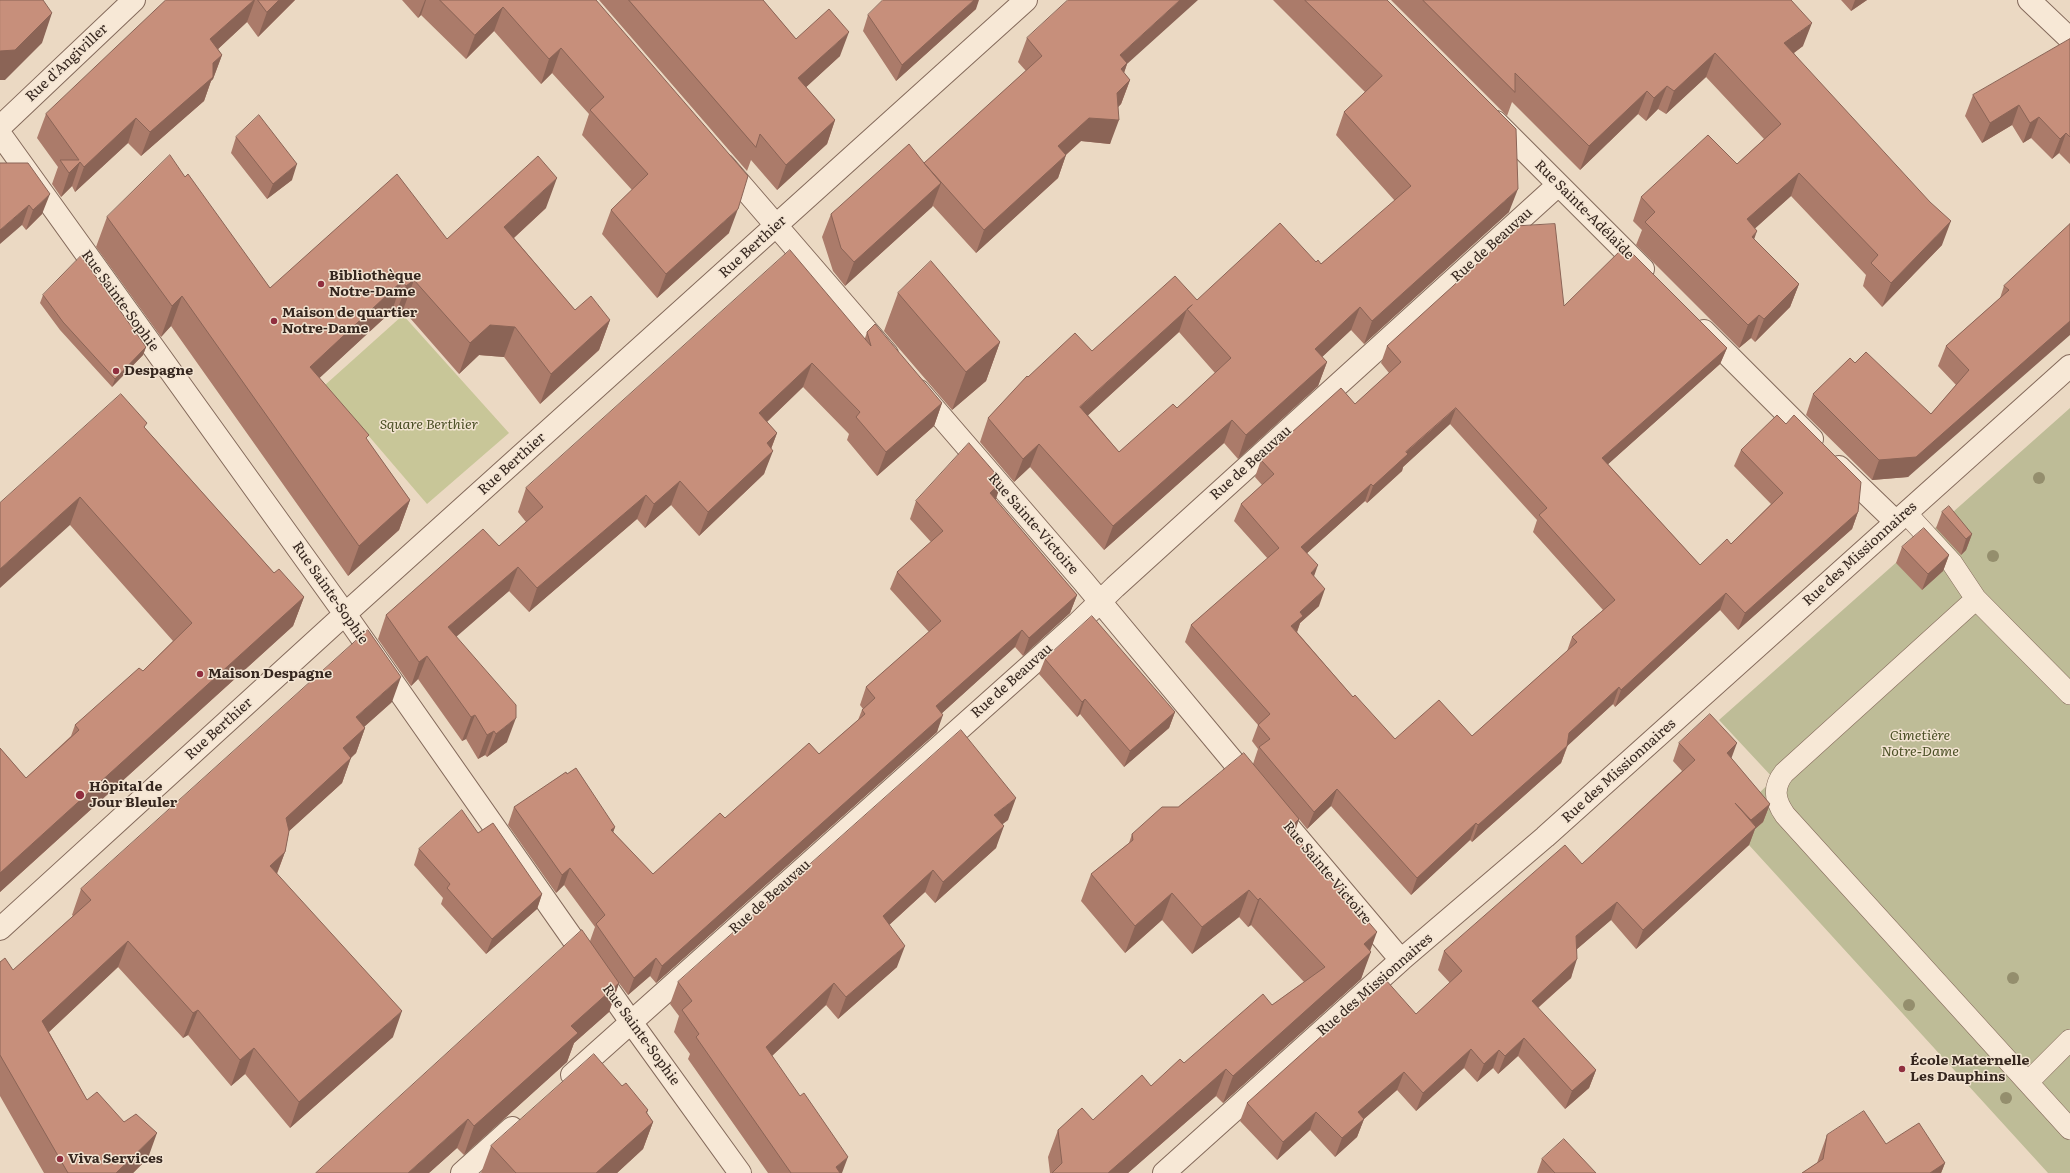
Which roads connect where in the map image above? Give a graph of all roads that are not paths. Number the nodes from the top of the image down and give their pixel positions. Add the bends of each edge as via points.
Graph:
1 (134, 0) edge
2 (1026, 0) edge
3 (2029, 0) edge
4 (2070, 39) edge
5 (1480, 106) edge
6 (0, 127) edge
7 (0, 134) edge
8 (710, 148) edge
9 (1558, 185) junction
10 (777, 226) junction
11 (1659, 286) edge
12 (1687, 314) edge
13 (2070, 366) edge
14 (1901, 518) junction
15 (1976, 599) junction
16 (1098, 602) junction
17 (345, 614) junction
18 (2070, 694) edge
19 (0, 929) edge
20 (1401, 960) junction
21 (631, 1022) junction
22 (2070, 1040) edge
23 (2028, 1082) junction
24 (554, 1090) edge
25 (526, 1116) edge
26 (2070, 1129) edge
27 (1173, 1170) edge
28 (462, 1173) edge
29 (740, 1173) edge

1 - 6 street, Rue d'Angiviller
2 - 10 street, Rue Berthier
3 - 4 street
5 - 9 street, Rue Sainte-Adélaïde
7 - 17 street, Rue Sainte-Sophie
8 - 10 street, Rue Sainte-Victoire
9 - 11 street, Rue Sainte-Adélaïde
9 - 16 street, Rue de Beauvau
10 - 16 street, Rue Sainte-Victoire via 1078,575
10 - 17 street, Rue Berthier
12 - 14 street
13 - 14 street, Rue des Missionnaires
14 - 15 lane via 1952,563
14 - 20 street, Rue des Missionnaires via 1545,837
15 - 18 lane
15 - 23 lane via 1784,773 1778,780 1775,797 1785,815
16 - 20 street, Rue Sainte-Victoire
16 - 21 street, Rue de Beauvau
17 - 19 street, Rue Berthier
17 - 21 street, Rue Sainte-Sophie
20 - 27 street, Rue des Missionnaires
21 - 24 street, Rue de Beauvau
21 - 29 street, Rue Sainte-Sophie
22 - 23 lane
23 - 26 lane
25 - 28 street

